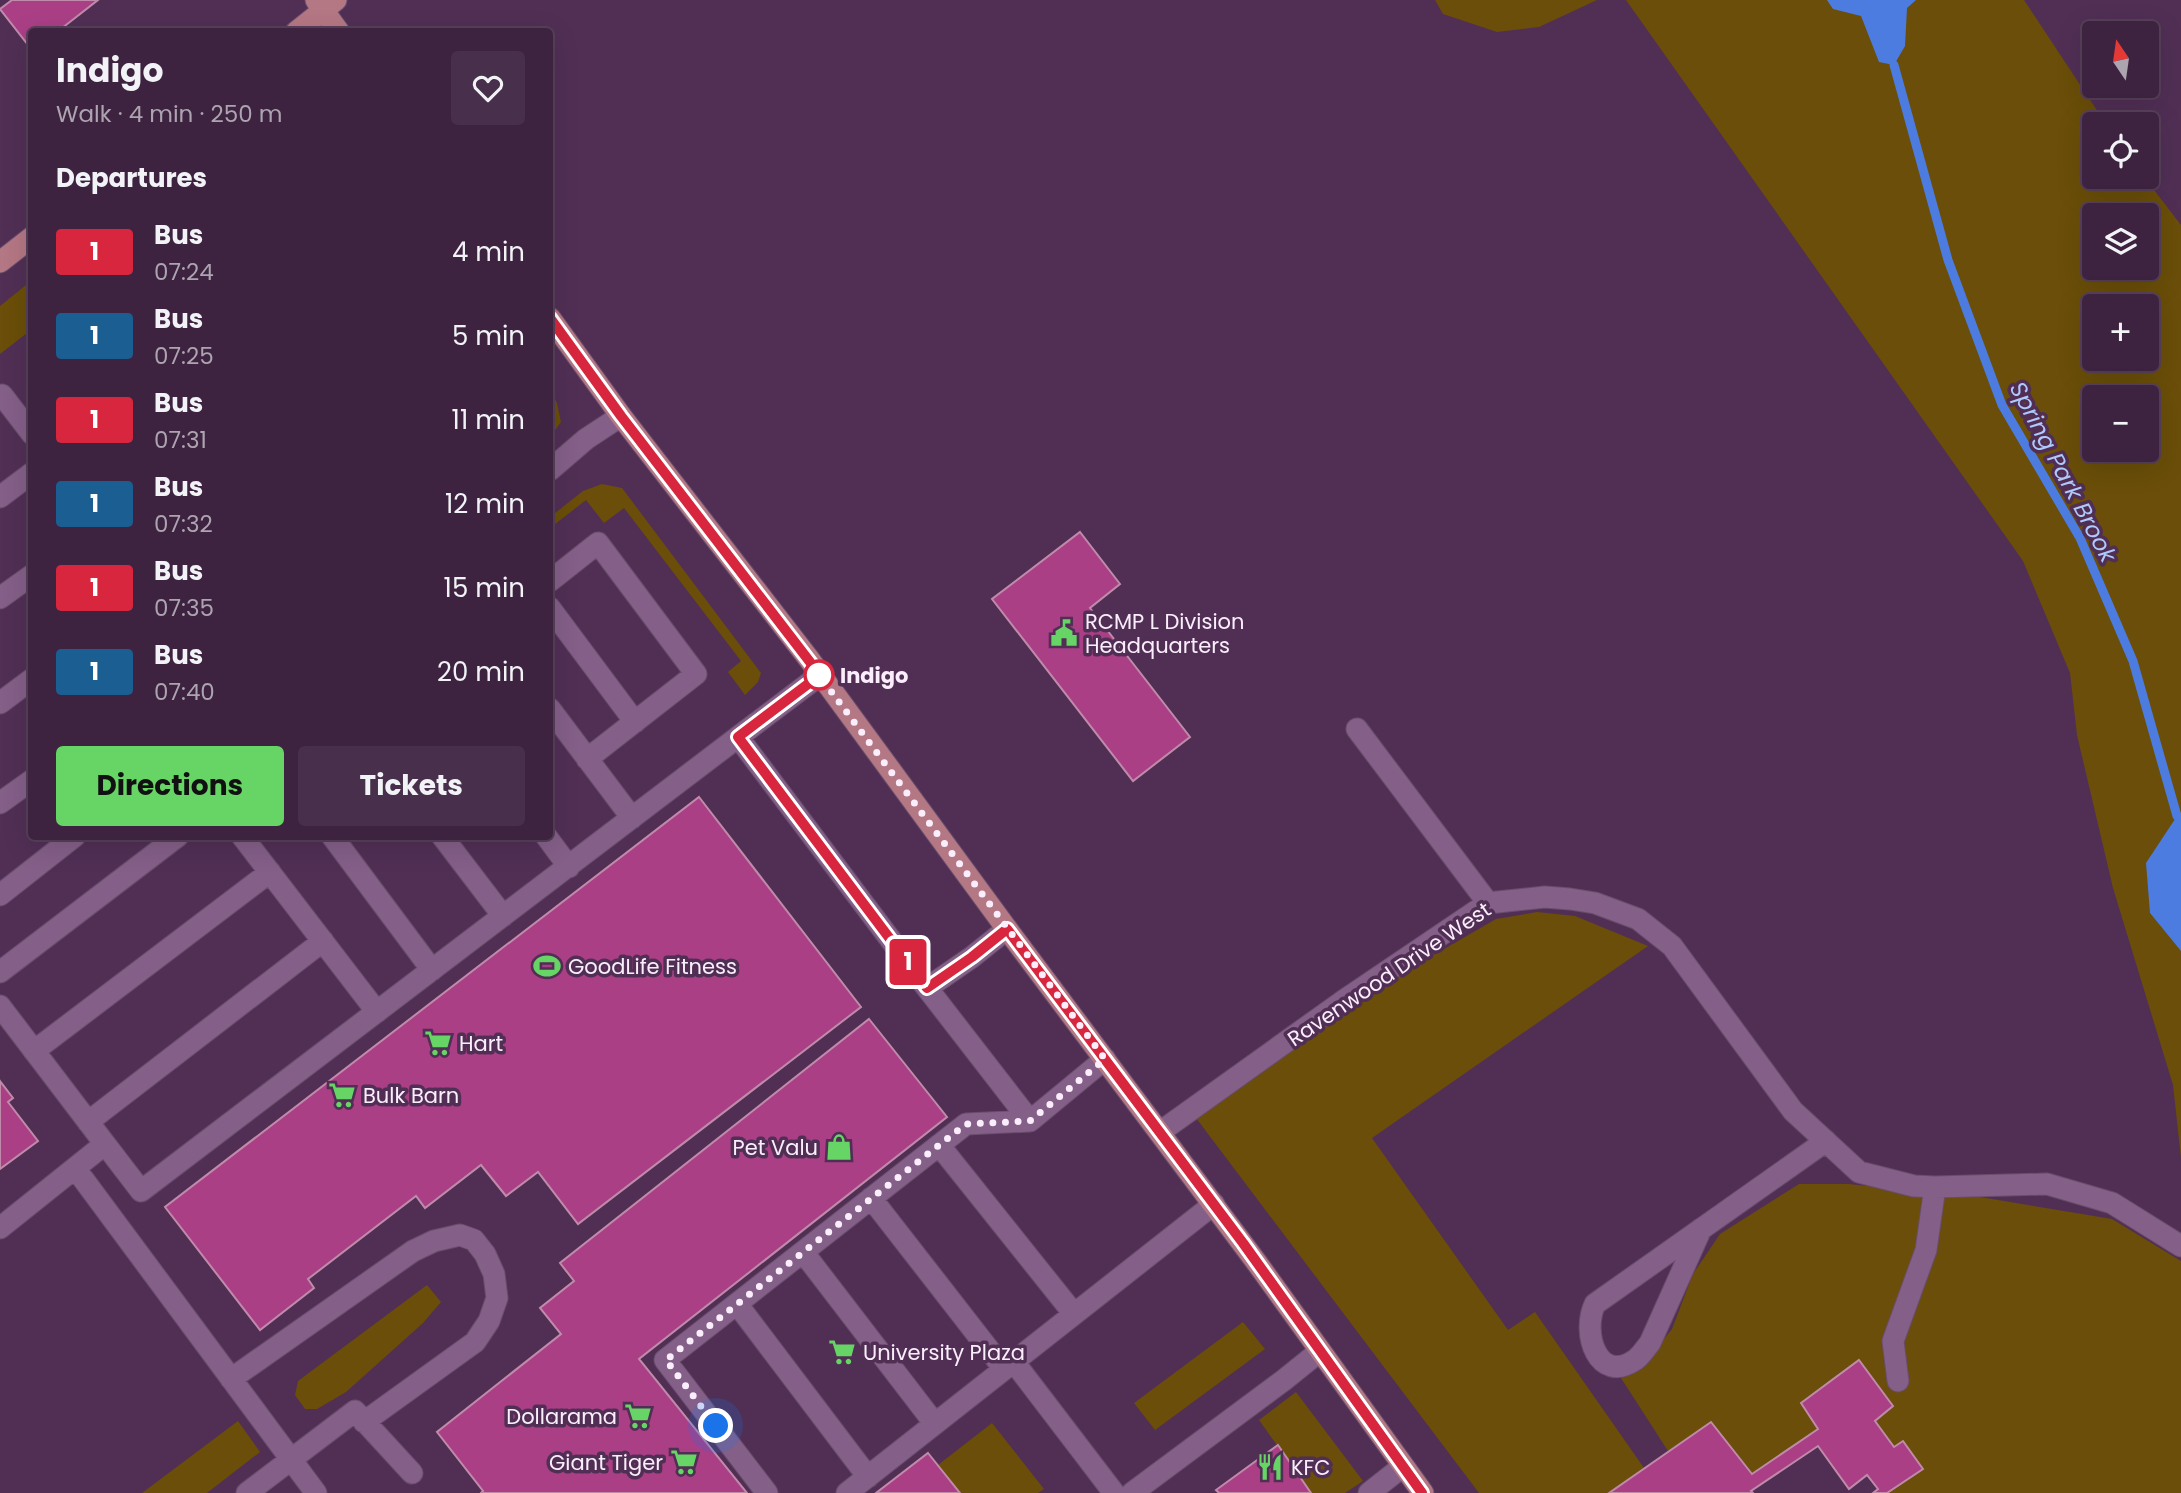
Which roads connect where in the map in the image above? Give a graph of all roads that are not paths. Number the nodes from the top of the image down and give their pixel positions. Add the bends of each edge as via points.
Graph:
1 (325, 3) edge
2 (300, 28) edge
3 (337, 28) edge
4 (28, 240) edge
5 (0, 262) edge
6 (553, 322) edge
7 (0, 396) edge
8 (621, 416) junction
9 (28, 429) edge
10 (553, 467) edge
11 (28, 476) edge
12 (0, 497) edge
13 (28, 578) edge
14 (553, 579) edge
15 (0, 598) edge
16 (553, 612) edge
17 (820, 675) junction
18 (28, 682) edge
19 (0, 703) edge
20 (553, 713) edge
21 (635, 722) junction
22 (1357, 729) dead end
23 (738, 737) junction
24 (587, 759) junction
25 (28, 783) edge
26 (0, 803) edge
27 (632, 818) junction
28 (70, 840) edge
29 (173, 840) edge
30 (245, 840) edge
31 (335, 840) edge
32 (445, 840) edge
33 (549, 840) edge
34 (569, 866) junction
35 (270, 872) junction
36 (0, 895) edge
37 (1488, 903) junction
38 (503, 916) junction
39 (1007, 929) junction
40 (323, 941) junction
41 (432, 970) junction
42 (0, 972) edge
43 (927, 988) junction
44 (0, 1006) edge
45 (377, 1012) junction
46 (34, 1051) junction
47 (1105, 1059) junction
48 (1030, 1121) junction
49 (88, 1122) junction
50 (1160, 1132) junction
51 (1825, 1141) junction
52 (105, 1144) junction
53 (939, 1145) junction
54 (75, 1168) junction
55 (1935, 1187) junction
56 (872, 1198) junction
57 (1214, 1204) junction
58 (0, 1228) edge
59 (1701, 1229) junction
60 (2181, 1246) edge
61 (803, 1252) junction
62 (737, 1304) junction
63 (1074, 1314) junction
64 (1320, 1351) junction
65 (1009, 1365) junction
66 (231, 1379) junction
67 (1898, 1381) dead end
68 (363, 1422) junction
69 (935, 1424) junction
70 (290, 1460) junction
71 (1402, 1467) junction
72 (412, 1473) dead end
73 (867, 1477) junction
74 (247, 1493) edge
75 (316, 1493) edge
76 (766, 1493) edge
77 (847, 1493) edge
78 (1114, 1493) edge
79 (1132, 1493) edge
80 (1369, 1493) edge
81 (1423, 1493) edge

1 - 2 main road
1 - 3 main road
4 - 5 main road
6 - 8 main road
7 - 9 lane
8 - 10 lane
8 - 17 main road
11 - 12 lane
13 - 15 lane
14 - 21 lane via 598,543 696,674
16 - 21 lane
17 - 23 lane
17 - 39 main road
18 - 19 lane
20 - 24 lane
21 - 24 lane
22 - 37 lane
23 - 27 lane
23 - 43 lane
24 - 27 lane
25 - 26 lane
27 - 34 lane
28 - 36 lane
29 - 42 lane
30 - 35 lane
31 - 41 lane
32 - 38 lane
33 - 34 lane
34 - 38 lane
35 - 40 lane
35 - 46 lane
37 - 50 lane, Ravenwood Drive West
37 - 51 lane, Ravenwood Drive West via 1545,897 1595,904 1638,919 1672,946 1793,1111
38 - 41 lane
39 - 43 lane
39 - 47 main road
40 - 45 lane
40 - 49 lane
41 - 45 lane
43 - 48 lane
44 - 46 lane
45 - 52 lane via 141,1191
46 - 49 lane
47 - 48 lane
47 - 50 main road
48 - 53 lane via 966,1124
49 - 52 lane
50 - 57 main road
51 - 55 lane, Ravenwood Drive West via 1859,1172
51 - 59 lane
52 - 54 lane
53 - 56 lane
53 - 63 lane
54 - 58 lane
54 - 66 lane
55 - 60 lane, Ravenwood Drive West via 2047,1184 2112,1203
55 - 67 lane via 1926,1250 1893,1341
56 - 61 lane
56 - 65 lane
57 - 63 lane
57 - 64 main road
59 - 59 lane via 1595,1304 1590,1330 1601,1360 1623,1366 1637,1359 1650,1343
61 - 62 lane
61 - 69 lane
62 - 73 lane
62 - 76 lane via 666,1360
63 - 65 lane
64 - 71 main road
64 - 79 lane
65 - 69 lane
65 - 78 lane
66 - 68 lane via 413,1251 460,1235 474,1240 494,1274 497,1298 489,1321 475,1342
66 - 70 lane
68 - 70 lane via 355,1411
68 - 72 lane
69 - 73 lane
70 - 74 lane
70 - 75 lane
71 - 80 lane
71 - 81 main road
73 - 77 lane

